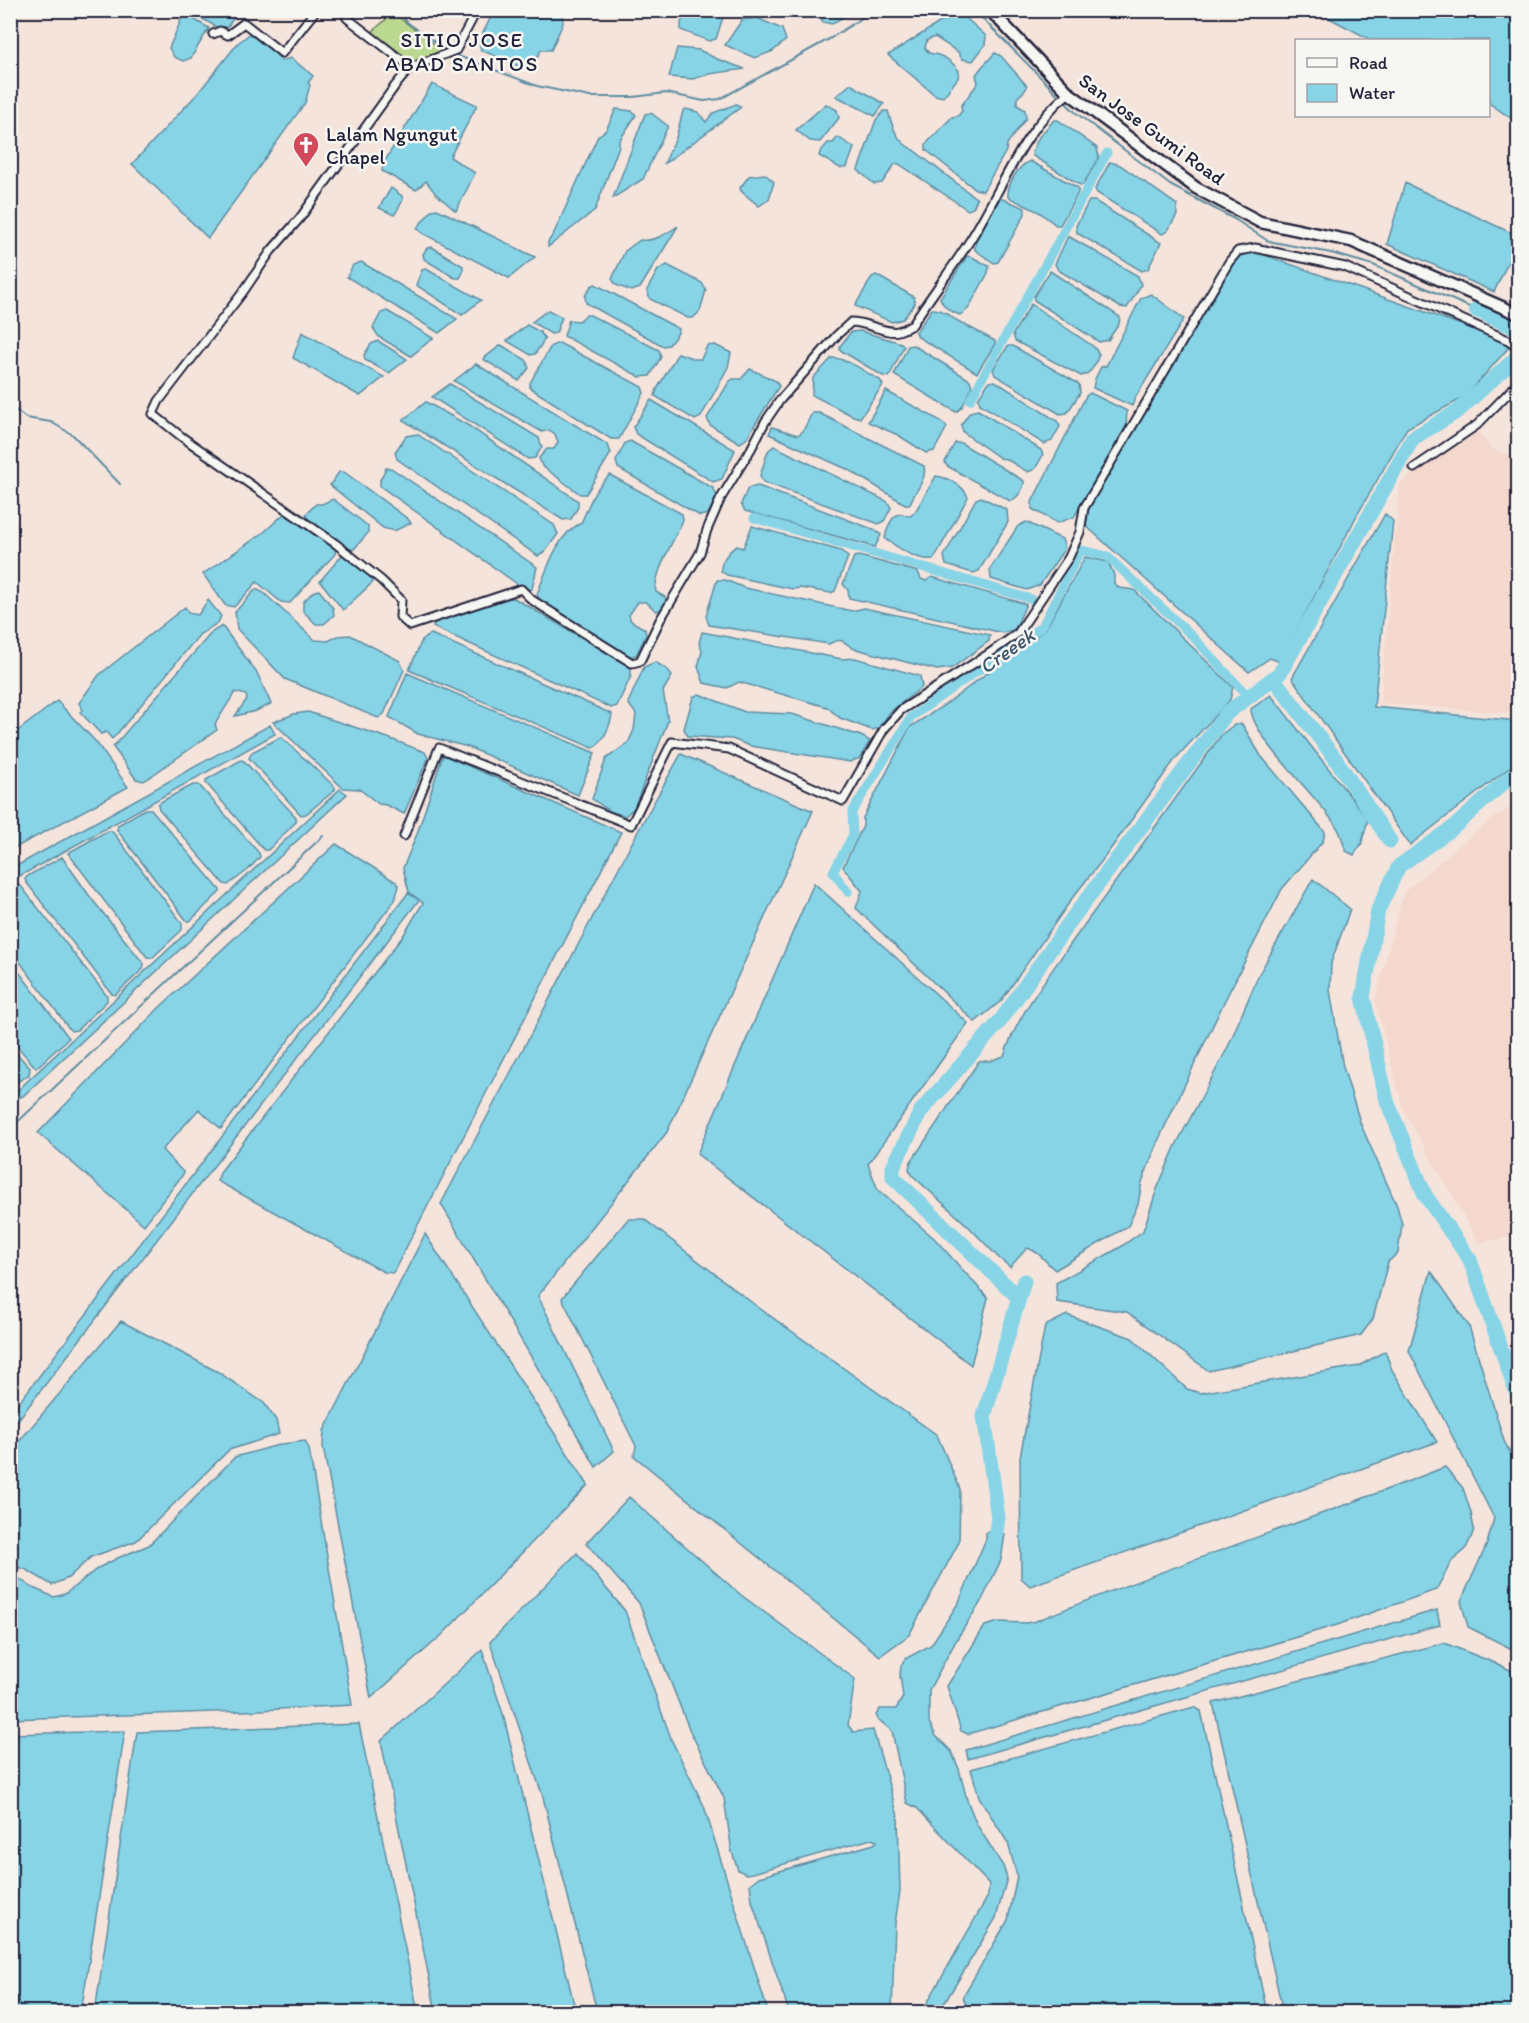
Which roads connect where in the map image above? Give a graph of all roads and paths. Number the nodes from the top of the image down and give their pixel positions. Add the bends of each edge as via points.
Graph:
1 (316, 10) edge
2 (344, 10) edge
3 (477, 10) edge
4 (990, 10) edge
5 (213, 34) dead end
6 (410, 68) junction
7 (1064, 97) junction
8 (1518, 314) edge
9 (1518, 347) edge
10 (1518, 383) edge
11 (1414, 468) dead end
12 (404, 836) dead end

1 - 5 street via 282,52 244,23 228,34
2 - 6 street via 347,18
3 - 6 street via 456,50
4 - 7 street, San Jose Gumi Road
6 - 7 street via 300,219 271,250 159,400 153,414 381,580 401,600 400,617 410,626 521,589 532,600 632,663 640,661 700,553 721,498 780,400 851,322 889,331 912,325 970,242 1029,138
7 - 8 street, San Jose Gumi Road via 1196,188 1260,222 1351,241
9 - 12 street via 1345,267 1255,248 1238,251 1084,508 1080,532 1069,557 1018,633 901,710 884,729 843,801 729,749 672,742 631,825 439,748
10 - 11 street via 1477,425

